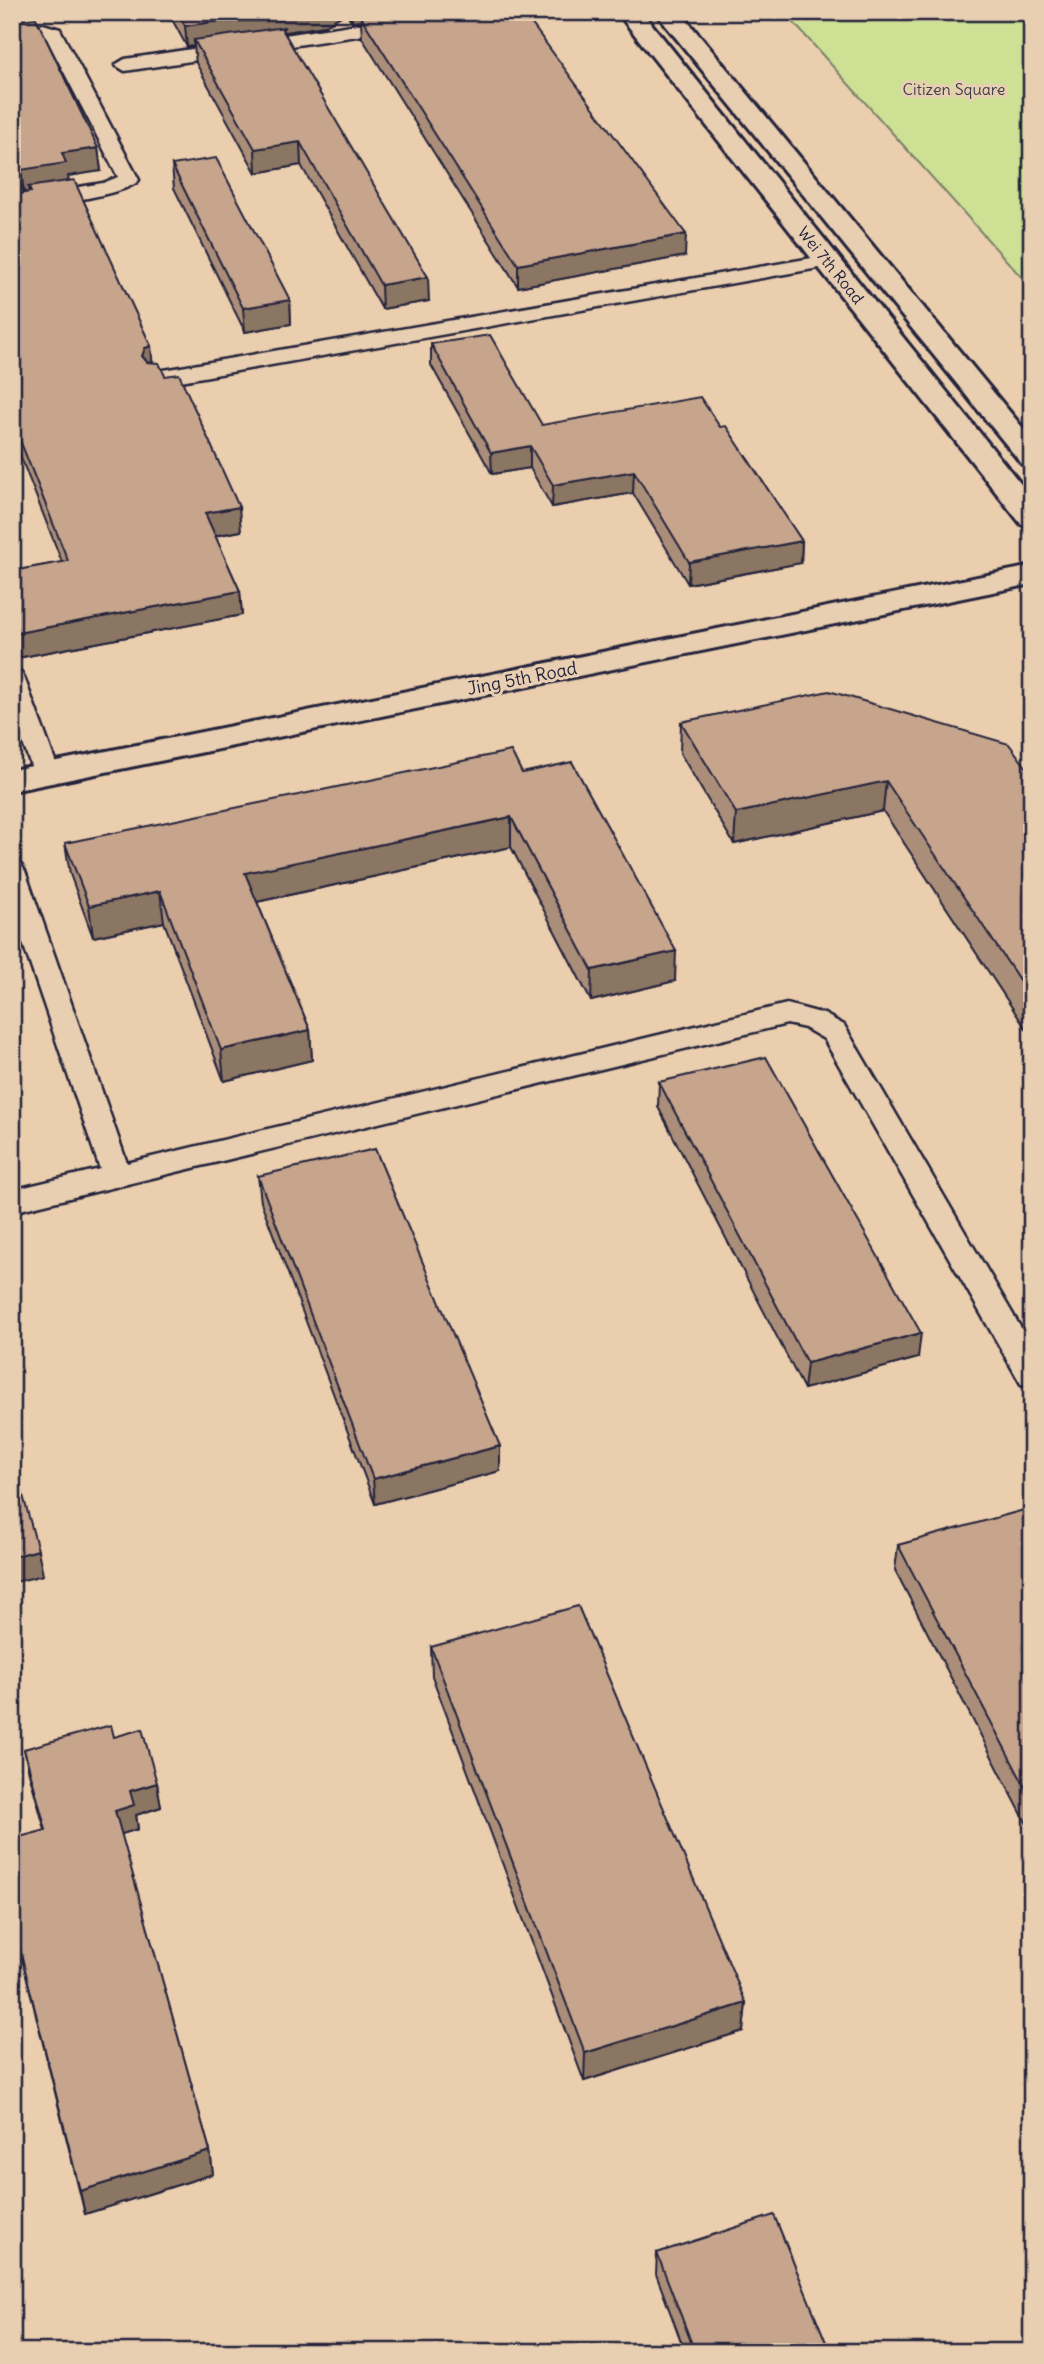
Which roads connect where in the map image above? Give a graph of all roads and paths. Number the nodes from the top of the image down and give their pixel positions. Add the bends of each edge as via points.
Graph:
1 (477, 12) edge
2 (629, 12) edge
3 (667, 12) edge
4 (12, 35) edge
5 (125, 65) dead end
6 (12, 204) edge
7 (828, 261) junction
8 (158, 378) edge
9 (1032, 458) edge
10 (1032, 518) edge
11 (1032, 575) edge
12 (12, 677) edge
13 (47, 774) junction
14 (12, 781) edge
15 (12, 872) edge
16 (117, 1176) junction
17 (12, 1201) edge
18 (1032, 1375) edge

1 - 5 lane
2 - 7 main road, Wei 7th Road
3 - 9 main road, Wei 7th Road
4 - 6 lane via 53,33 129,180
7 - 8 lane
7 - 10 main road, Wei 7th Road
11 - 13 main road, Jing 5th Road
12 - 13 lane
13 - 14 main road, Jing 5th Road
15 - 16 lane
16 - 17 lane
16 - 18 lane via 787,1014 834,1032

